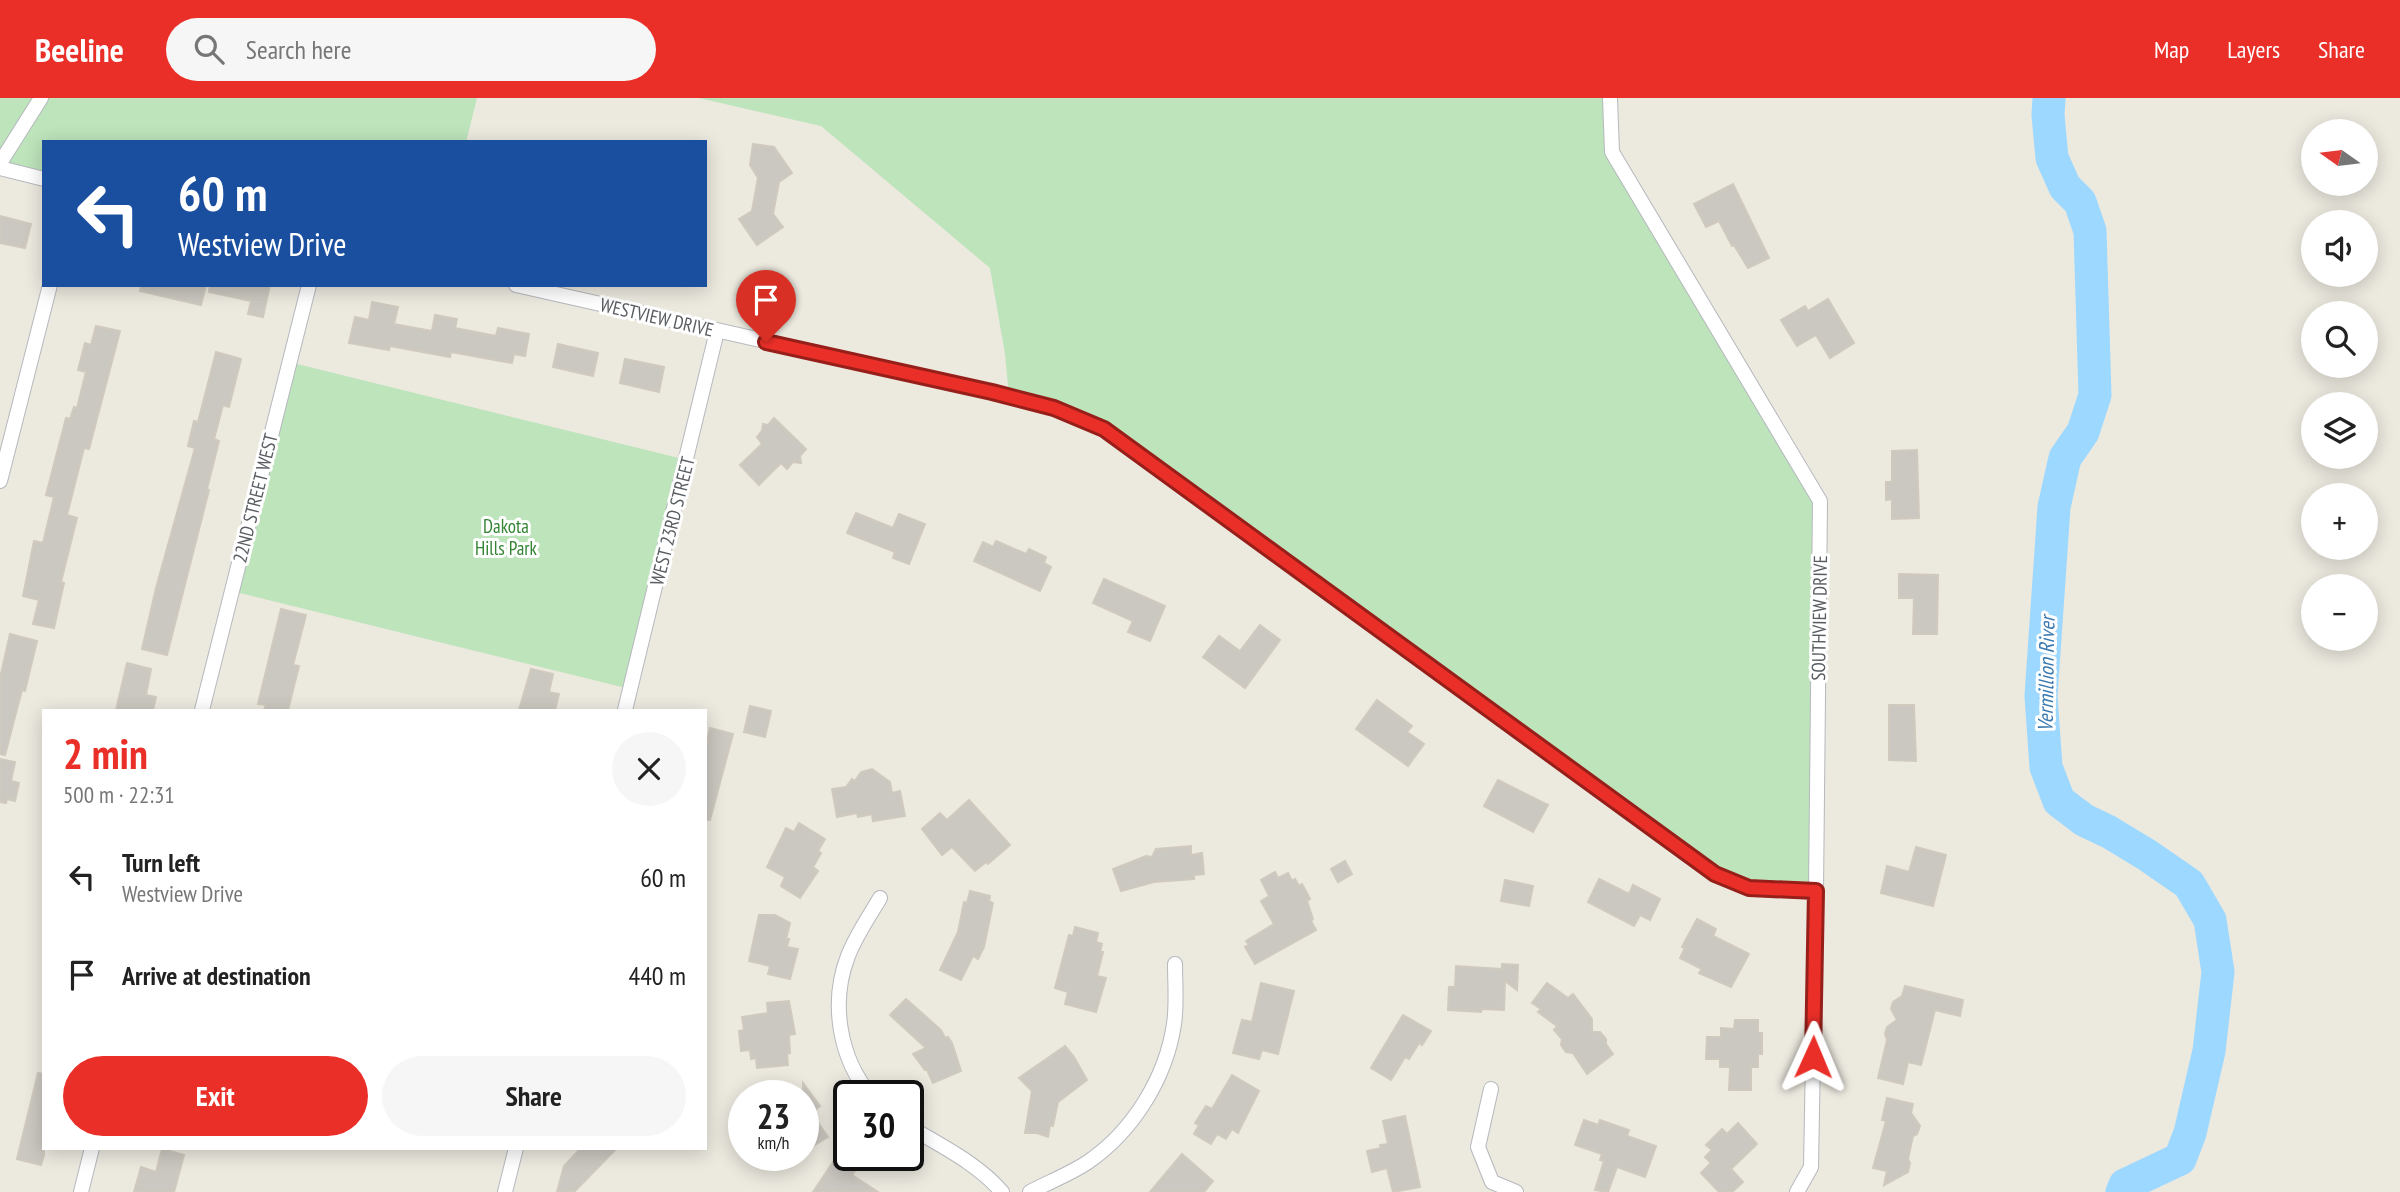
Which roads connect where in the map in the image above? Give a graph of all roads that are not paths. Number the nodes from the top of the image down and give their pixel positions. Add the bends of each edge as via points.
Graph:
1 (41, 98) edge
2 (1610, 98) edge
3 (0, 166) edge
4 (42, 178) edge
5 (49, 287) edge
6 (308, 287) edge
7 (525, 287) edge
8 (717, 331) junction
9 (0, 481) edge
10 (202, 709) edge
11 (625, 709) edge
12 (1816, 891) junction
13 (880, 898) dead end
14 (1175, 964) dead end
15 (860, 1080) edge
16 (1491, 1089) dead end
17 (924, 1136) edge
18 (92, 1150) edge
19 (516, 1150) edge
20 (81, 1192) edge
21 (505, 1192) edge
22 (1002, 1192) edge
23 (1030, 1192) edge
24 (1516, 1192) edge
25 (1797, 1192) edge

1 - 3 street
2 - 12 street, SOUTHVIEW DRIVE via 1612,152 1820,501
3 - 4 street
5 - 9 street
6 - 10 street, 22ND STREET WEST
7 - 8 street, WESTVIEW DRIVE
8 - 11 street, WEST 23RD STREET
8 - 12 street, WESTVIEW DRIVE via 992,392 1054,408 1104,429 1715,874 1749,888
12 - 25 street, SOUTHVIEW DRIVE via 1811,1167
13 - 15 street via 849,954 839,992 844,1043
14 - 23 street via 1172,1034 1159,1074 1139,1111 1090,1160
16 - 24 street via 1478,1147 1492,1182
17 - 22 street via 984,1173
18 - 20 street
19 - 21 street

